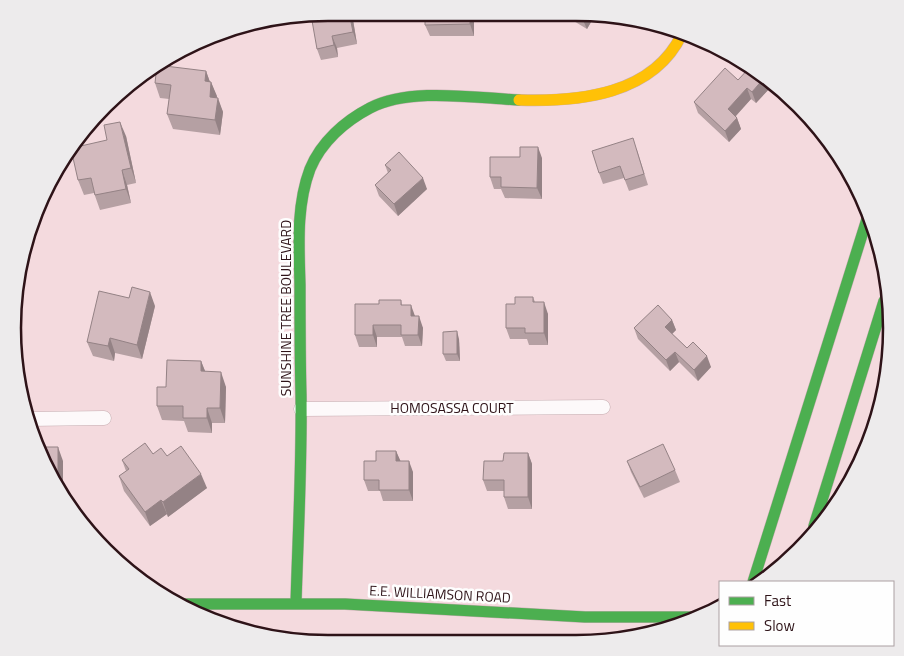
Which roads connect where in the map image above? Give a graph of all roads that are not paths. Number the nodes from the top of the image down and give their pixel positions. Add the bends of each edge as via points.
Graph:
1 (680, 40) edge
2 (865, 226) edge
3 (882, 308) edge
4 (603, 407) dead end
5 (301, 409) junction
6 (104, 418) dead end
7 (36, 419) edge
8 (816, 518) edge
9 (755, 577) edge
10 (296, 603) junction
11 (194, 604) edge
12 (678, 617) edge

1 - 5 main road, SUNSHINE TREE BOULEVARD via 657,69 629,85 591,96 415,96 383,102 350,120 326,143 309,171 298,228
2 - 9 main road
3 - 8 main road
4 - 5 street, HOMOSASSA COURT
5 - 10 main road, SUNSHINE TREE BOULEVARD
6 - 7 street
10 - 11 main road, E.E. WILLIAMSON ROAD
10 - 12 main road, E.E. WILLIAMSON ROAD via 585,617

